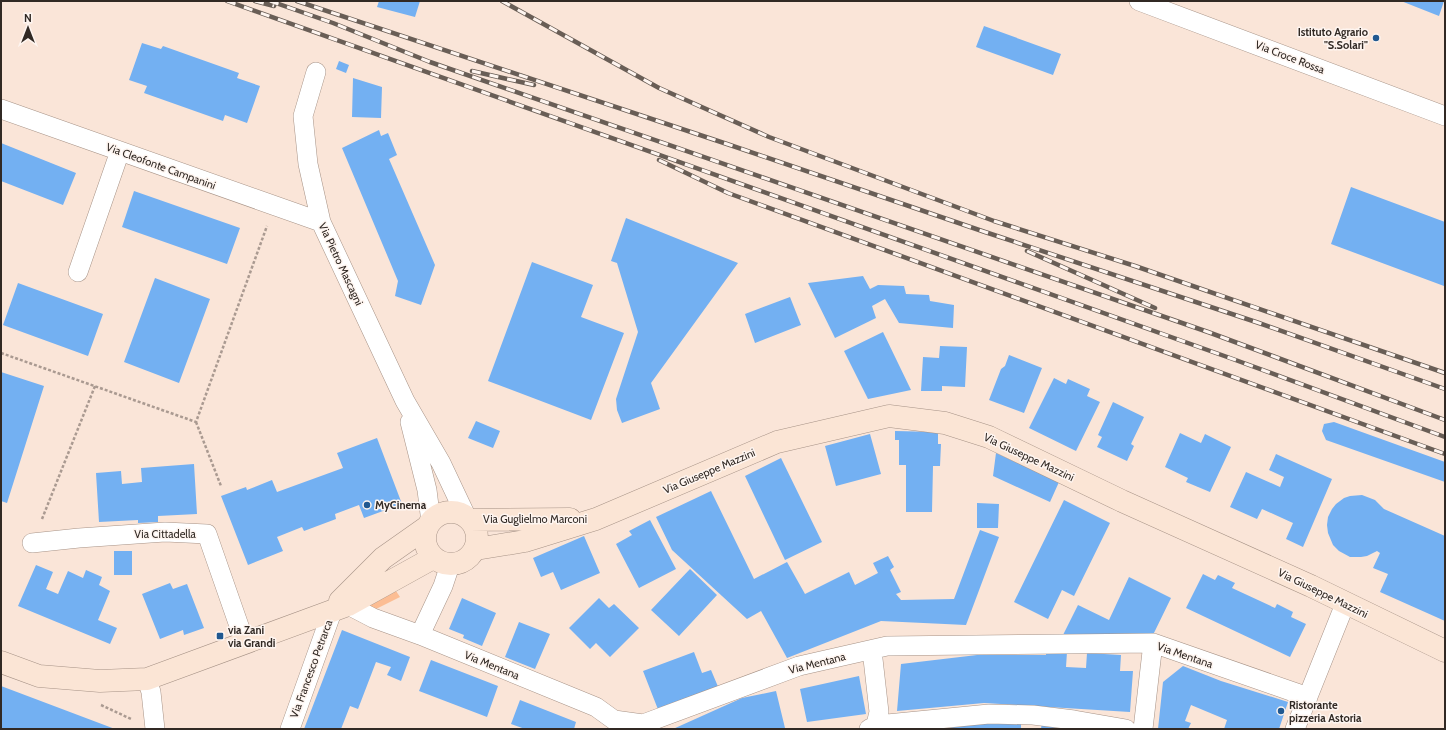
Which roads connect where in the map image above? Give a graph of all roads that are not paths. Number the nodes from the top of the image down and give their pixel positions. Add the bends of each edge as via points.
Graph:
1 (1139, 1) edge
2 (316, 72) dead end
3 (1, 109) edge
4 (1444, 115) edge
5 (120, 151) junction
6 (321, 222) junction
7 (78, 272) dead end
8 (405, 401) junction
9 (468, 518) junction
10 (596, 519) junction
11 (429, 525) junction
12 (32, 543) road end
13 (476, 549) junction
14 (442, 561) junction
15 (1345, 604) junction
16 (340, 607) junction
17 (420, 635) junction
18 (244, 643) junction
19 (1153, 643) junction
20 (872, 650) junction
21 (1445, 652) edge
22 (1, 662) edge
23 (147, 679) junction
24 (1308, 697) junction
25 (1033, 722) edge
26 (609, 724) edge
27 (644, 726) edge
28 (1100, 727) edge
29 (874, 728) edge
30 (155, 729) edge
31 (290, 729) edge
32 (1126, 729) edge
33 (1143, 729) edge
34 (1295, 729) edge

1 - 4 street, Via Croce Rossa
2 - 6 street, Via Pietro Mascagni via 303,116 308,164
3 - 5 street, Via Cleofonte Campanini
5 - 6 street, Via Cleofonte Campanini
5 - 7 street
6 - 8 street, Via Pietro Mascagni
8 - 9 street, Via Pietro Mascagni via 441,463
8 - 11 street, Via Pietro Mascagni via 427,490
9 - 10 street, Via Guglielmo Marconi
9 - 11 street, Via Guglielmo Marconi via 450,512 438,516
9 - 13 street, Via Guglielmo Marconi via 478,534
10 - 13 street, Via Guglielmo Marconi via 525,540
10 - 15 street, Via Giuseppe Mazzini via 777,442 889,416 945,423 989,437
11 - 14 street via 425,536 427,548
11 - 16 street via 383,558
12 - 18 street, Via Cittadella via 165,532 207,534
13 - 14 street via 471,557 457,565
14 - 16 street
14 - 17 street via 443,586
15 - 21 street, Via Giuseppe Mazzini
15 - 24 street
16 - 17 street, Via Mentana
16 - 18 street
16 - 31 street, Via Francesco Petrarca
17 - 26 street, Via Mentana via 596,707
18 - 23 street
19 - 20 street, Via Mentana via 887,646
19 - 24 street, Via Mentana
19 - 33 street
20 - 27 street, Via Mentana via 799,666
20 - 29 street via 880,712
22 - 23 street via 39,676 100,681
23 - 30 street
24 - 34 street
25 - 28 street via 1074,720
25 - 29 street via 989,714
26 - 27 street, Via Mentana
28 - 32 street

